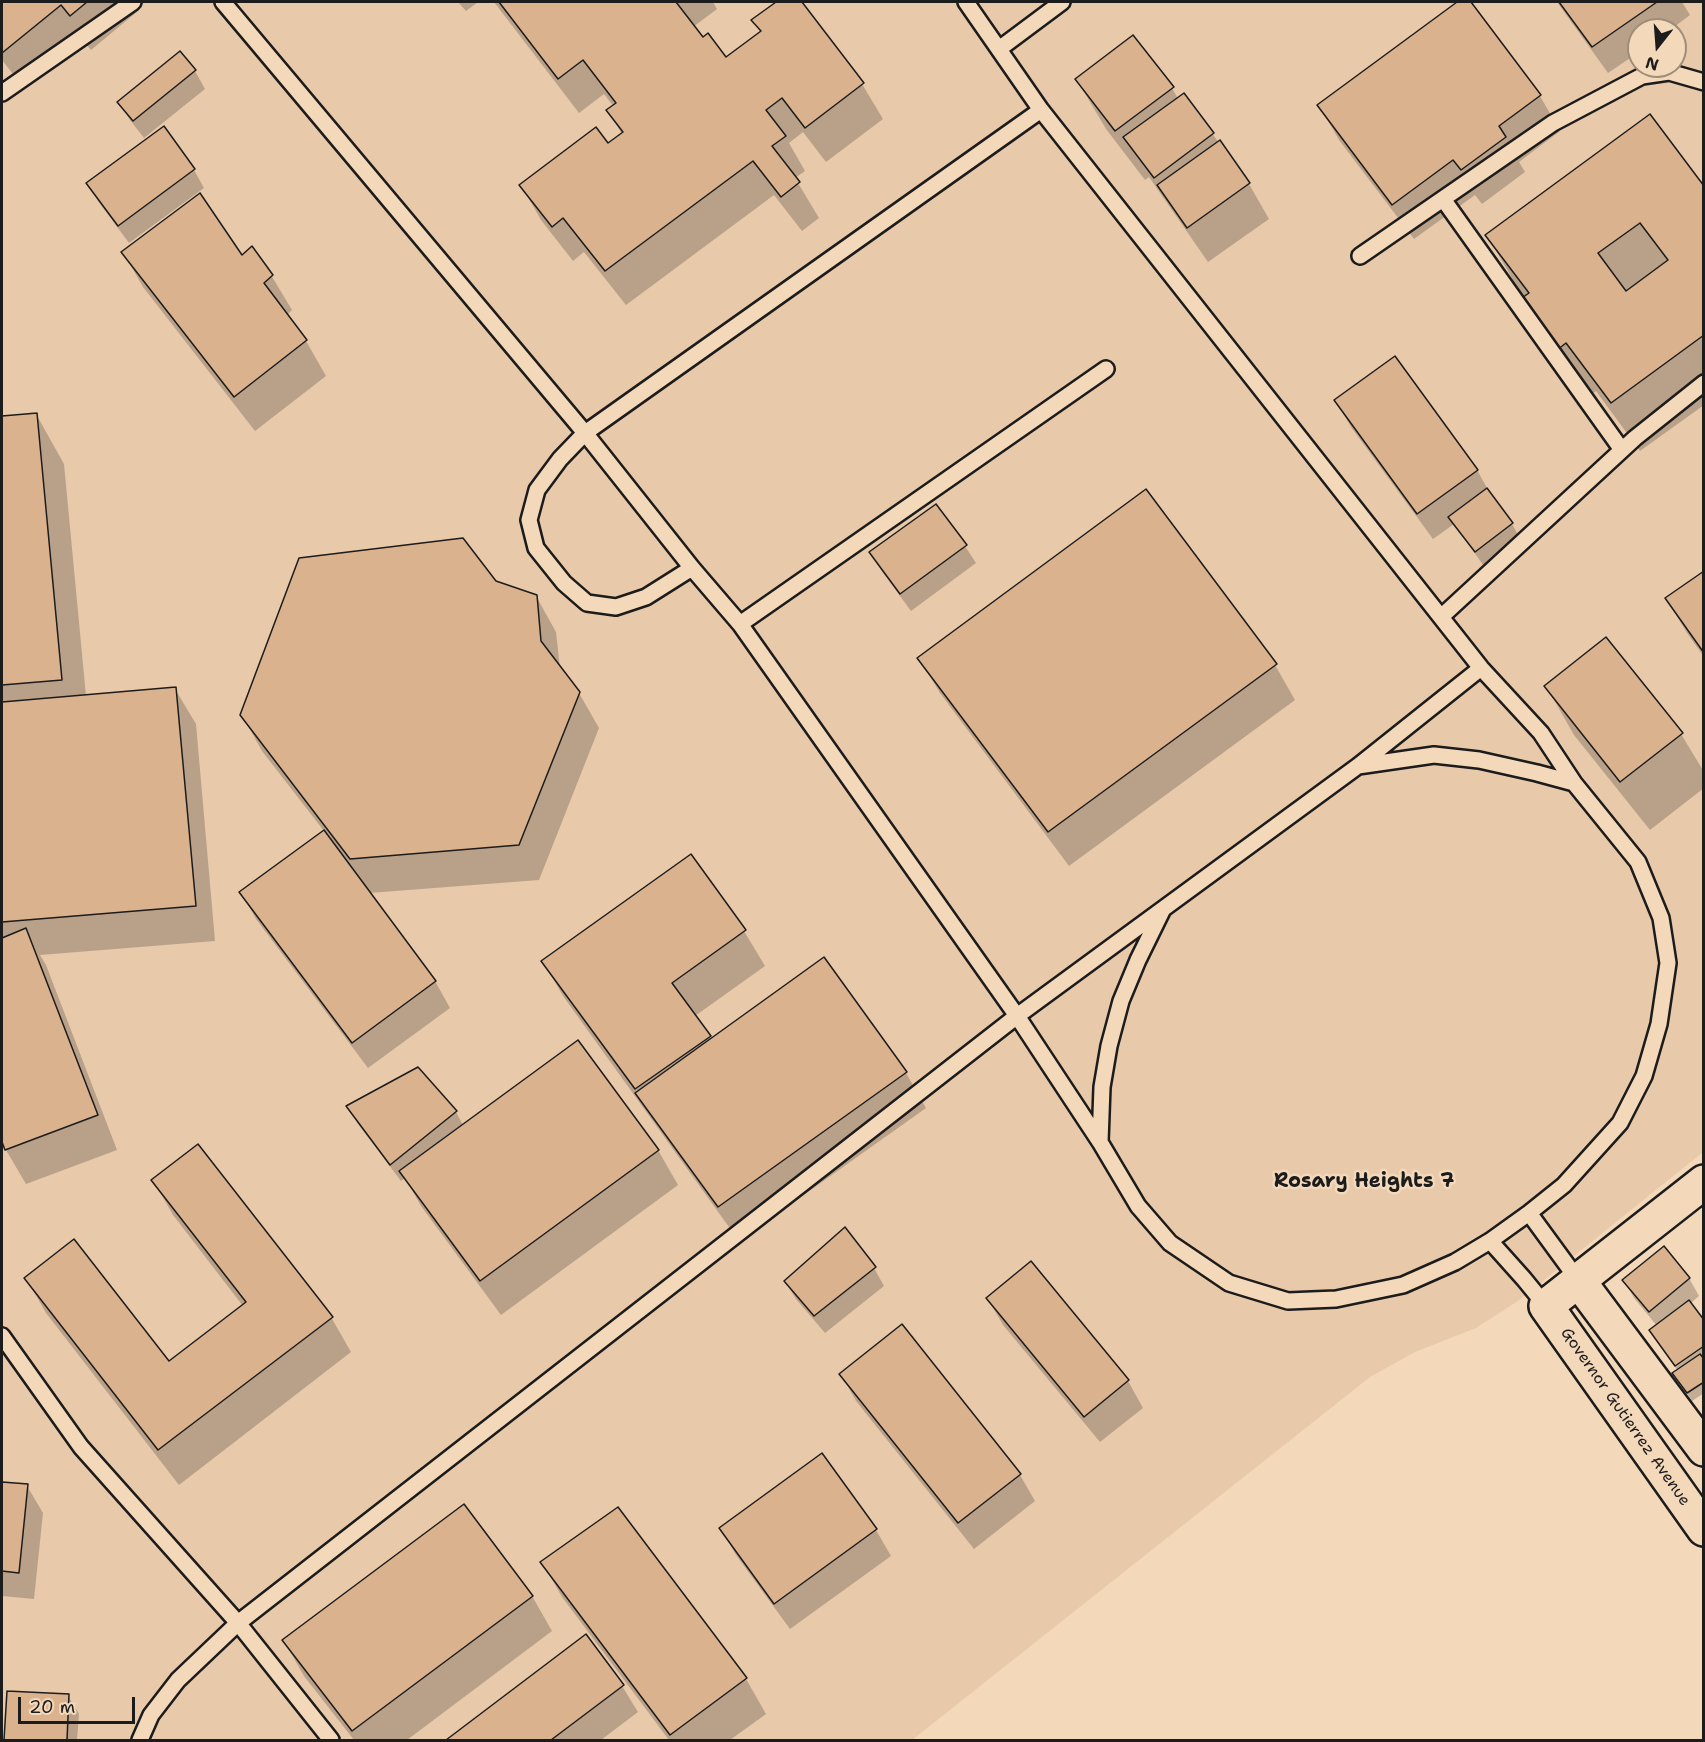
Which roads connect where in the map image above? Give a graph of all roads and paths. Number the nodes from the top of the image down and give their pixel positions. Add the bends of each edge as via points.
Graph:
1 (133, 2) edge
2 (223, 2) edge
3 (966, 2) edge
4 (1062, 2) edge
5 (999, 49) junction
6 (1704, 82) edge
7 (2, 93) edge
8 (1041, 110) junction
9 (1443, 199) junction
10 (1360, 256) dead end
11 (1106, 369) dead end
12 (1704, 383) edge
13 (585, 433) junction
14 (1622, 450) junction
15 (692, 568) junction
16 (1441, 617) junction
17 (740, 624) junction
18 (1481, 668) junction
19 (1358, 766) junction
20 (1574, 783) junction
21 (1164, 907) junction
22 (1017, 1016) junction
23 (1100, 1142) junction
24 (1704, 1182) edge
25 (1529, 1213) junction
26 (1490, 1241) junction
27 (1578, 1280) junction
28 (1546, 1306) junction
29 (2, 1336) edge
30 (1704, 1449) edge
31 (1704, 1529) edge
32 (238, 1623) junction
33 (140, 1740) edge
34 (331, 1740) edge

1 - 7 lane
2 - 13 lane
3 - 5 lane
4 - 5 lane
5 - 8 lane
6 - 9 lane via 1669,72 1642,76 1553,123
8 - 13 lane
8 - 16 lane
9 - 10 lane
9 - 14 lane
11 - 17 lane
12 - 14 lane
13 - 15 lane
13 - 15 lane via 537,490 529,520 536,548 564,583 587,603 616,607 646,597
14 - 16 lane
15 - 17 lane
16 - 18 lane
17 - 22 lane
18 - 19 lane
18 - 20 lane via 1541,733
19 - 20 lane via 1434,755 1479,760
19 - 21 lane
20 - 25 lane via 1638,862 1661,918 1668,963 1659,1023 1644,1076 1620,1123 1564,1185
21 - 22 lane
21 - 23 lane via 1121,1001 1102,1087
22 - 23 lane
22 - 32 lane
23 - 26 lane via 1138,1206 1170,1243 1229,1283 1288,1301 1336,1299 1403,1284 1455,1262
24 - 27 street
25 - 26 lane
25 - 27 lane
26 - 28 lane
27 - 28 street
27 - 30 street
28 - 31 street, Governor Gutierrez Avenue
29 - 32 lane via 81,1447
32 - 33 lane via 178,1680 151,1714
32 - 34 lane

